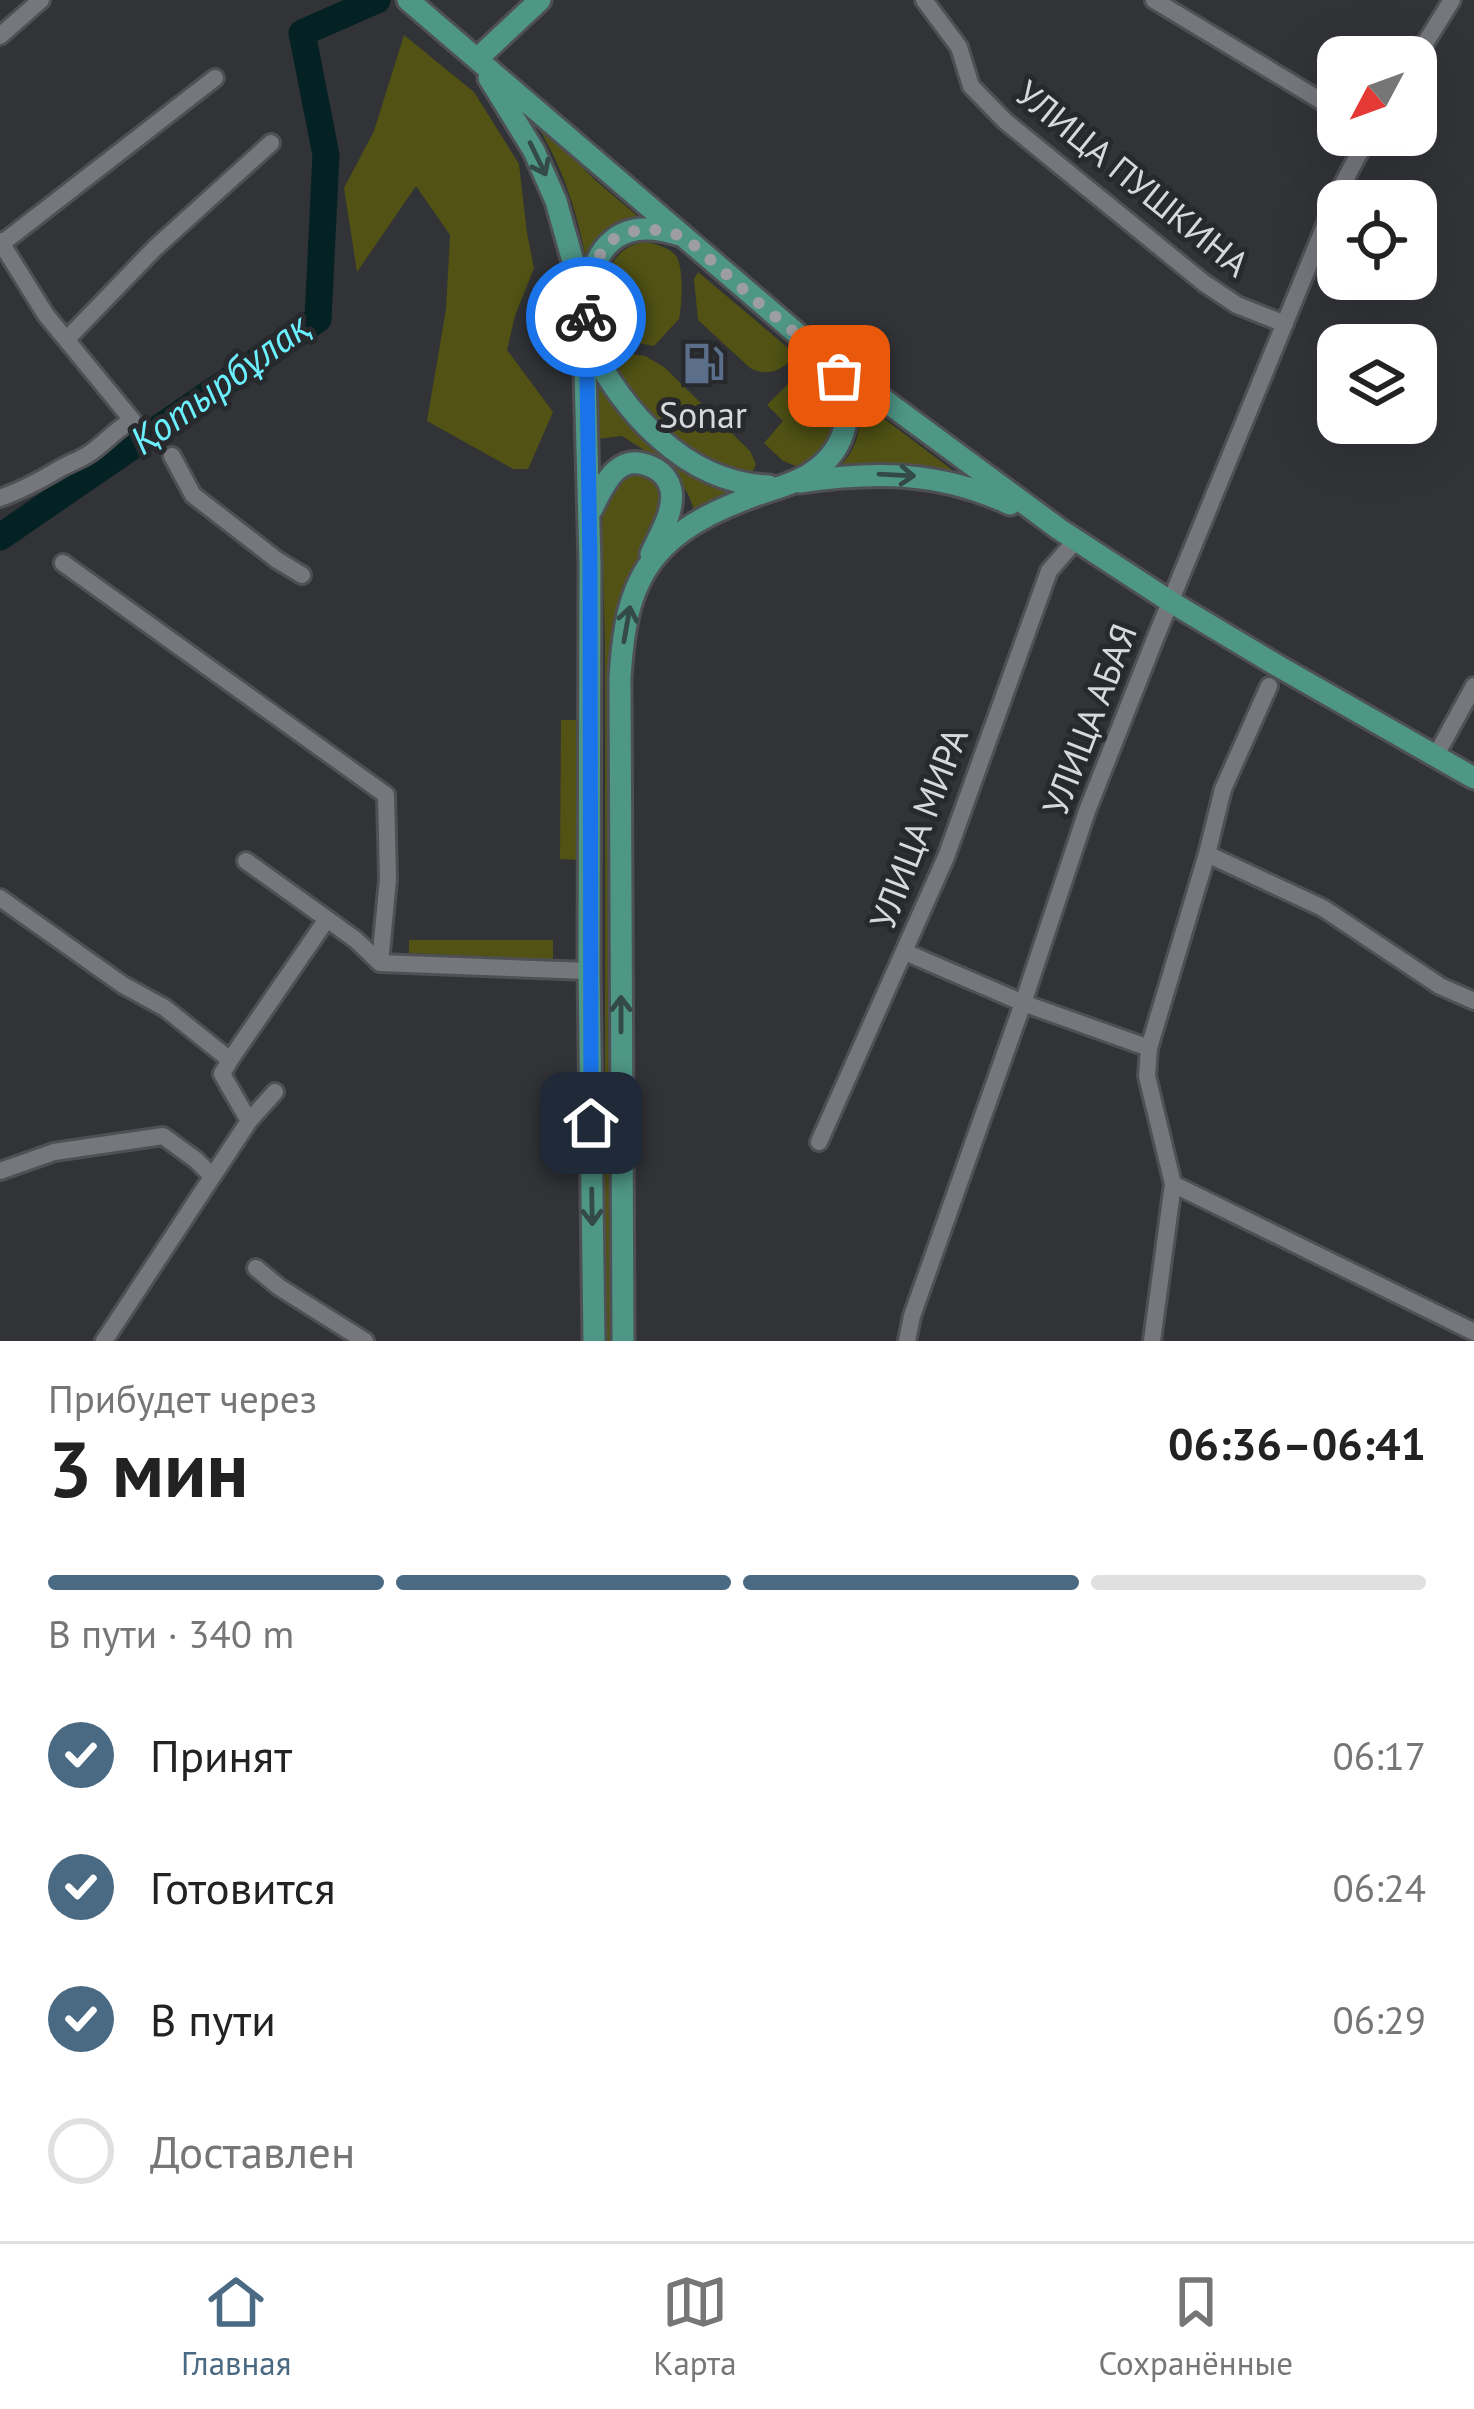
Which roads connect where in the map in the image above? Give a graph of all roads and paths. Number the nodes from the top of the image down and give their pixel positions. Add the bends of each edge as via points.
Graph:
1 (40, 0) edge
2 (409, 0) edge
3 (540, 0) edge
4 (924, 0) edge
5 (1154, 0) edge
6 (1452, 0) edge
7 (0, 36) edge
8 (1430, 36) edge
9 (477, 59) junction
10 (215, 78) dead end
11 (1317, 98) edge
12 (272, 143) dead end
13 (1358, 156) edge
14 (685, 237) junction
15 (0, 243) edge
16 (1285, 324) junction
17 (584, 334) junction
18 (67, 339) junction
19 (826, 358) junction
20 (172, 456) dead end
21 (781, 486) junction
22 (0, 498) edge
23 (590, 514) junction
24 (1067, 534) junction
25 (63, 562) dead end
26 (302, 575) dead end
27 (638, 581) junction
28 (1171, 602) junction
29 (1269, 686) dead end
30 (1474, 686) edge
31 (1436, 757) junction
32 (1474, 778) edge
33 (1207, 854) junction
34 (247, 861) dead end
35 (0, 898) edge
36 (327, 919) junction
37 (905, 952) junction
38 (380, 963) junction
39 (589, 971) junction
40 (1474, 1001) edge
41 (1023, 1003) junction
42 (1149, 1048) junction
43 (230, 1060) junction
44 (275, 1092) dead end
45 (249, 1121) junction
46 (819, 1142) dead end
47 (0, 1171) edge
48 (212, 1176) junction
49 (1173, 1184) junction
50 (256, 1268) dead end
51 (1474, 1331) edge
52 (104, 1341) edge
53 (365, 1341) edge
54 (594, 1341) edge
55 (623, 1341) edge
56 (907, 1341) edge
57 (1152, 1341) edge

1 - 7 street
2 - 9 main road
3 - 9 main road
4 - 16 street, УЛИЦА ПУШКИНА via 959,46 971,86 1005,121 1204,284
5 - 11 street
6 - 8 street
9 - 14 main road
9 -> 17 main road via 556,201
10 - 15 street
12 - 18 street
13 - 16 street, УЛИЦА АБАЯ
14 - 17 main road via 637,230 603,247
14 - 19 main road
15 - 18 street
16 - 28 street, УЛИЦА АБАЯ
17 - 21 main road via 629,406 673,448 726,479
17 - 23 main road
18 - 22 street via 133,421 83,458
19 - 21 main road via 844,388 846,428 822,465
19 - 24 main road
20 - 26 street via 194,494
21 -> 24 main road via 909,475 992,496
21 - 27 main road via 706,517 664,547
23 - 27 main road via 611,474 627,462 650,466 668,481 671,502
23 - 39 main road
24 - 28 main road
24 - 37 street, УЛИЦА МИРА
25 - 38 street via 386,795
55 -> 27 main road via 620,678
28 - 31 main road
28 - 41 street, УЛИЦА АБАЯ via 1087,811
29 - 33 street via 1223,789
30 - 31 street
31 - 32 main road
33 - 40 street via 1323,908
33 - 42 street
34 - 36 street
35 - 43 street
36 - 38 street
36 - 43 street
37 - 41 street
37 - 46 street, УЛИЦА МИРА
38 - 39 street
39 -> 54 main road
41 - 42 street
41 - 56 street, УЛИЦА АБАЯ
42 - 49 street
43 - 45 street via 222,1074
44 - 45 street
45 - 48 street
47 - 48 street via 54,1152 163,1136
48 - 52 street
49 - 51 street
49 - 57 street
50 - 53 street

